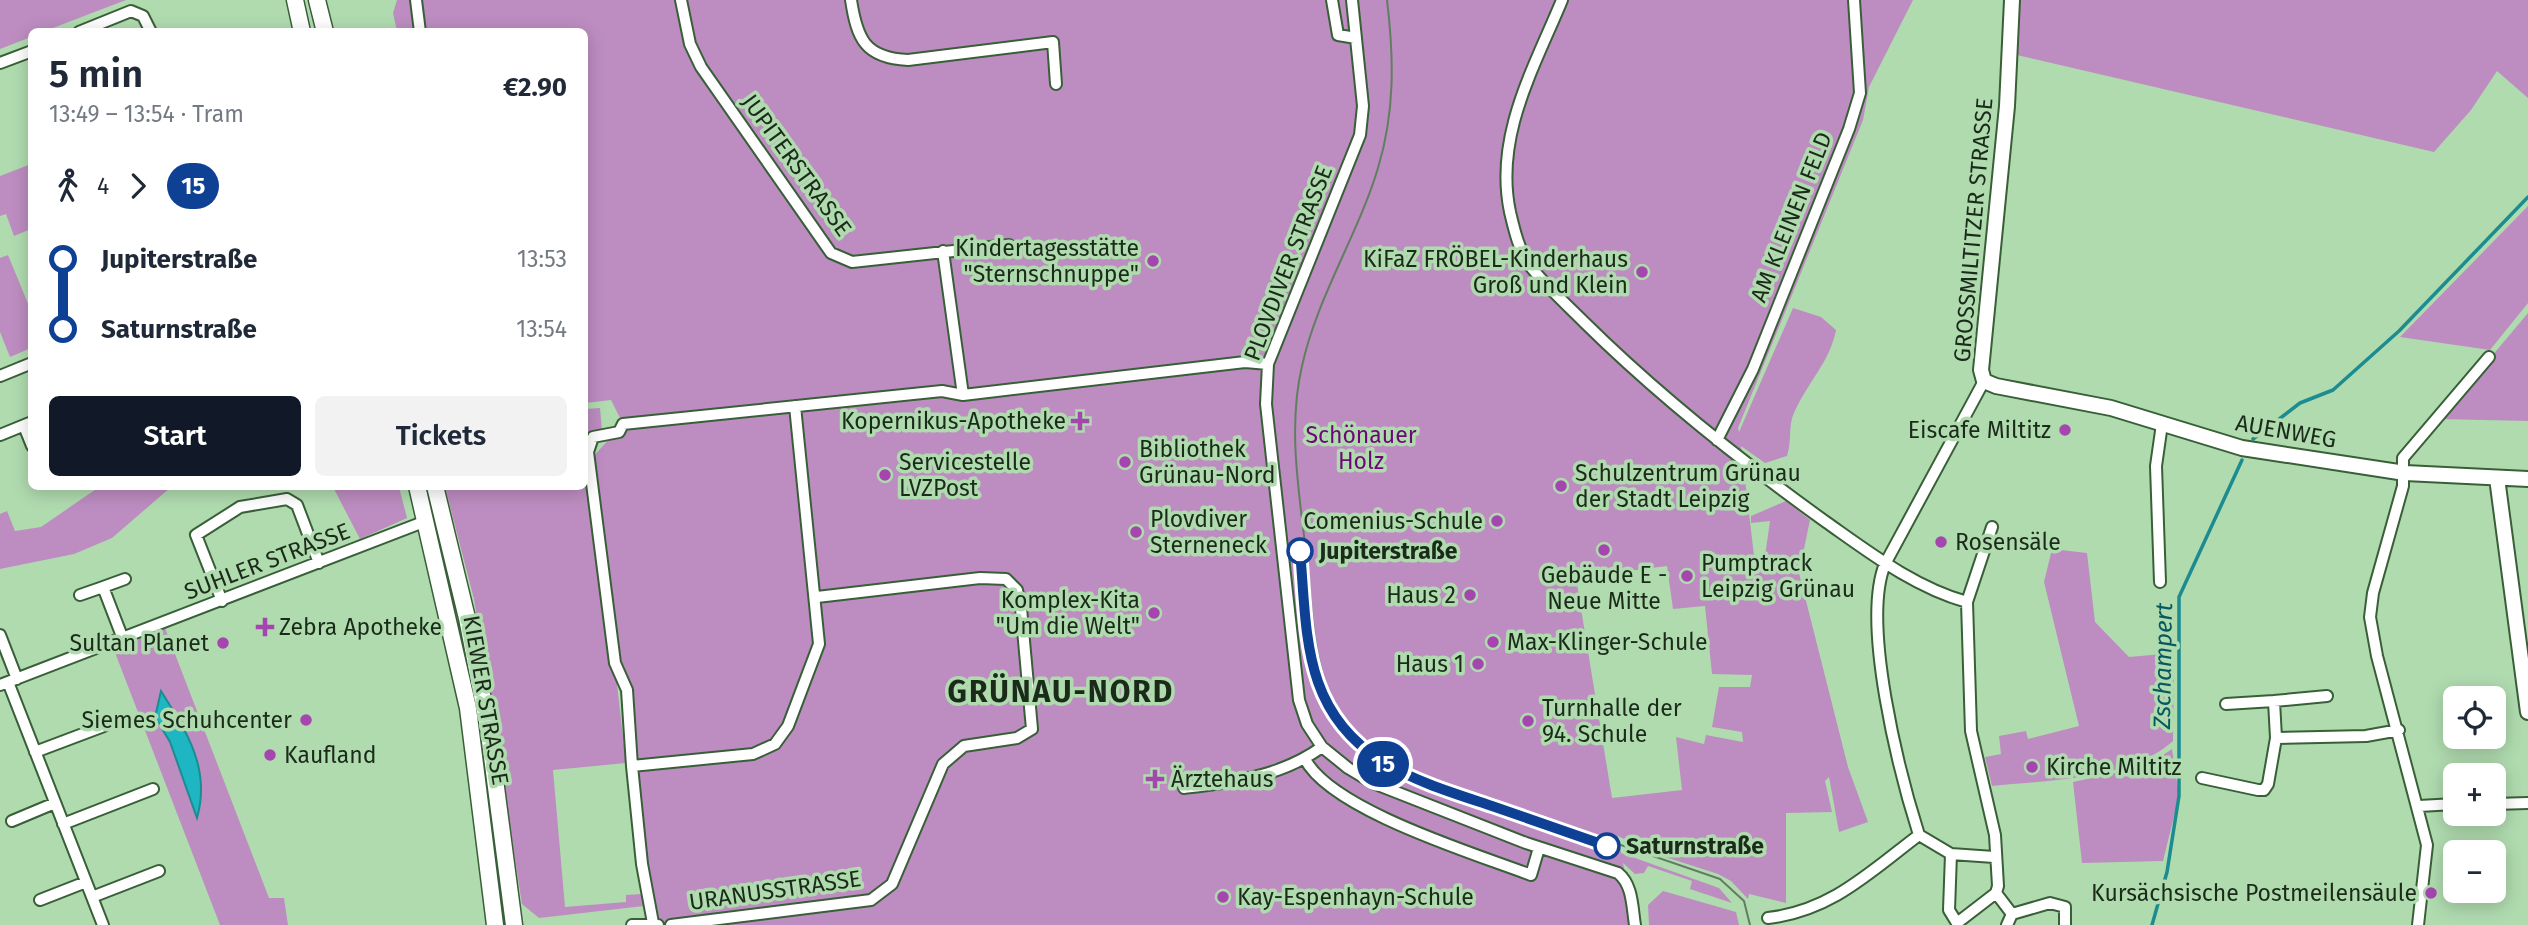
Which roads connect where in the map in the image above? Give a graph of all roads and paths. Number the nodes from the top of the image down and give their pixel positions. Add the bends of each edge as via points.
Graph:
1 (295, 0) edge
2 (317, 0) edge
3 (416, 0) edge
4 (681, 0) edge
5 (850, 0) edge
6 (1332, 0) edge
7 (1352, 0) edge
8 (1562, 0) edge
9 (1854, 0) edge
10 (2012, 0) edge
11 (89, 28) edge
12 (149, 28) edge
13 (301, 28) edge
14 (324, 28) edge
15 (420, 28) edge
16 (1356, 38) junction
17 (28, 52) edge
18 (0, 63) edge
19 (1056, 84) dead end
20 (1009, 244) dead end
21 (943, 251) junction
22 (2489, 357) dead end
23 (1268, 364) junction
24 (28, 365) edge
25 (0, 376) edge
26 (1984, 381) junction
27 (963, 395) junction
28 (795, 406) junction
29 (28, 424) edge
30 (2162, 424) junction
31 (0, 435) edge
32 (1717, 440) junction
33 (2404, 473) junction
34 (2497, 478) junction
35 (2528, 479) edge
36 (418, 490) edge
37 (436, 490) edge
38 (426, 521) junction
39 (1992, 527) dead end
40 (319, 563) junction
41 (1885, 564) junction
42 (124, 579) dead end
43 (2160, 582) dead end
44 (103, 587) junction
45 (80, 595) dead end
46 (817, 597) junction
47 (222, 601) junction
48 (1967, 602) junction
49 (0, 635) edge
50 (123, 639) junction
51 (8, 682) edge
52 (2327, 696) dead end
53 (2274, 701) junction
54 (2226, 704) dead end
55 (2528, 712) edge
56 (104, 726) dead end
57 (2399, 730) junction
58 (2276, 738) junction
59 (1322, 747) junction
60 (35, 752) junction
61 (1305, 759) junction
62 (632, 766) junction
63 (2202, 778) dead end
64 (1184, 788) dead end
65 (153, 789) dead end
66 (55, 803) junction
67 (2528, 803) edge
68 (2506, 804) edge
69 (2443, 805) edge
70 (2419, 806) junction
71 (12, 821) dead end
72 (63, 824) junction
73 (1919, 835) junction
74 (1539, 848) junction
75 (1951, 854) junction
76 (1994, 857) junction
77 (159, 871) dead end
78 (86, 882) junction
79 (1996, 893) junction
80 (92, 897) junction
81 (40, 900) dead end
82 (2012, 914) junction
83 (1768, 918) dead end
84 (655, 924) edge
85 (1955, 924) edge
86 (103, 925) edge
87 (495, 925) edge
88 (514, 925) edge
89 (632, 925) edge
90 (671, 925) edge
91 (1635, 925) edge
92 (2007, 925) edge
93 (2065, 925) edge
94 (2418, 925) edge

1 - 13 main road
2 - 14 main road
3 - 15 street
4 - 21 street, JUPITERSTRASSE via 690,44 701,68 831,253 852,262
5 - 19 street via 856,29 868,49 888,59 1053,42
6 - 16 street via 1338,35
7 - 16 street, PLOVDIVER STRASSE
8 - 32 street via 1508,143 1506,188 1519,244 1529,265 1618,356
9 - 32 street, AM KLEINEN FELD via 1860,93 1849,129 1753,369
10 - 26 street, GROSSMILTITZER STRASSE via 2007,106 1981,369
11 - 12 street via 131,11 143,16
16 - 23 street, PLOVDIVER STRASSE via 1363,106 1360,135
17 - 18 street
20 - 21 street, JUPITERSTRASSE
21 - 27 street
22 - 33 street via 2408,450 2403,457
23 - 27 street via 1245,362
23 - 59 street, PLOVDIVER STRASSE via 1266,404 1292,653 1307,724
24 - 25 street
26 - 30 street, AUENWEG
26 - 41 street, GROSSMILTITZER STRASSE
27 - 28 street via 946,390
28 - 46 street
28 - 62 street via 623,424 619,432 593,437 589,443 615,663 627,690
29 - 31 street
30 - 33 street, AUENWEG via 2248,449
30 - 43 street via 2155,467
32 - 41 street
33 - 34 street, AUENWEG
33 - 57 street via 2370,617
34 - 35 street, AUENWEG
34 - 55 street
36 - 38 main road, KIEWER STRASSE
37 - 88 main road, KIEWER STRASSE via 488,726
38 - 40 street, SUHLER STRASSE
38 - 87 main road, KIEWER STRASSE via 468,708
39 - 48 street
40 - 47 street, SUHLER STRASSE
40 - 47 street via 297,505 287,499 240,507 196,535
41 - 48 street
41 - 73 street, GROSSMILTITZER STRASSE via 1876,607 1887,700
42 - 44 street
44 - 45 street
44 - 50 street
46 - 62 street via 817,656 788,726 775,744 753,754
46 - 90 street, URANUSSTRASSE via 1006,579 1017,590 1021,608 1031,729 1017,738 964,746 943,764 892,884 871,900
47 - 50 street, SUHLER STRASSE
48 - 76 street via 1971,731 1995,835
49 - 51 street
50 - 51 street, SUHLER STRASSE
51 - 60 street
52 - 53 street
53 - 54 street
53 - 58 street
56 - 60 street
57 - 58 street
57 - 70 street
58 - 63 street via 2264,790
59 - 61 street
59 - 74 street, PLOVDIVER STRASSE via 1373,783
60 - 66 street
61 - 64 street via 1250,781
61 - 74 street via 1339,794 1490,859 1531,874
62 - 84 street via 642,864
65 - 72 street
66 - 71 street
66 - 72 street
67 - 68 street
69 - 70 street
70 - 94 street via 2427,854
72 - 78 street
73 - 75 street
73 - 83 street via 1836,898 1793,915
74 - 91 street, PLOVDIVER STRASSE via 1611,870 1625,879
75 - 76 street
75 - 85 street via 1949,910
76 - 79 street
77 - 80 street
78 - 80 street
78 - 81 street
79 - 82 street
79 - 85 street
80 - 86 street
82 - 92 street
82 - 93 street via 2035,905 2061,904 2067,914
84 - 89 street

